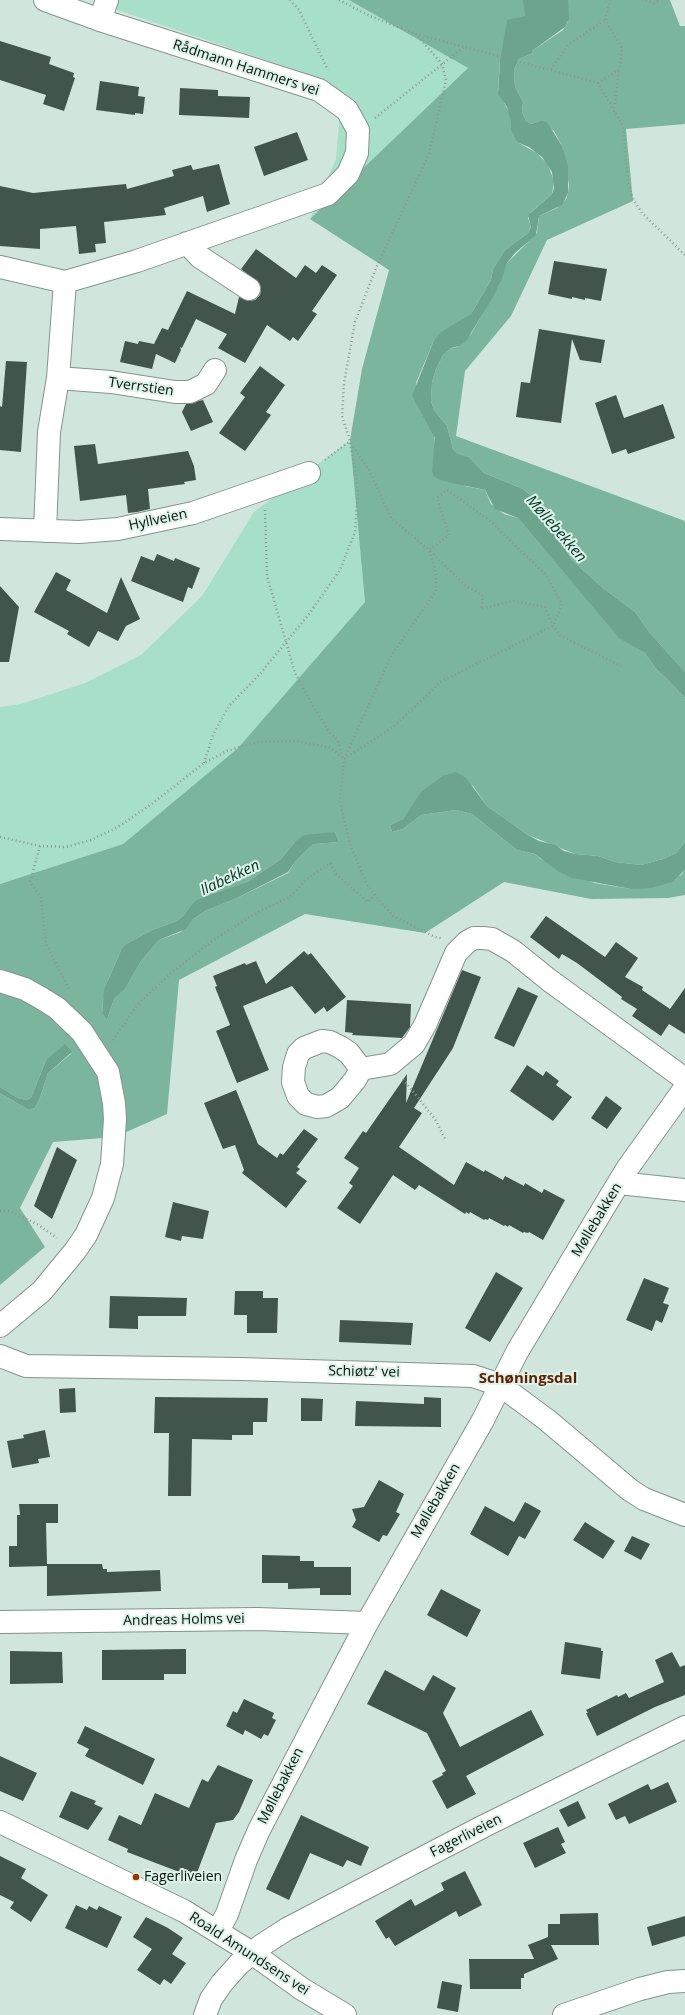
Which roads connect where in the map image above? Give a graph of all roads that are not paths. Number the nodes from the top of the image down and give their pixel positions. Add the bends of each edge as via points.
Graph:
1 (45, 0) edge
2 (106, 0) edge
3 (100, 20) junction
4 (187, 243) junction
5 (0, 267) edge
6 (65, 282) junction
7 (249, 289) dead end
8 (216, 370) dead end
9 (58, 378) junction
10 (309, 473) road end
11 (0, 529) edge
12 (45, 531) junction
13 (0, 981) edge
14 (361, 1069) dead end
15 (685, 1079) edge
16 (685, 1088) edge
17 (619, 1183) junction
18 (685, 1190) edge
19 (0, 1326) edge
20 (0, 1356) edge
21 (500, 1385) junction
22 (685, 1515) edge
23 (0, 1622) edge
24 (367, 1623) junction
25 (685, 1727) edge
26 (0, 1822) edge
27 (218, 1932) junction
28 (252, 1953) junction
29 (685, 1981) edge
30 (205, 2015) edge
31 (345, 2015) edge
32 (564, 2015) edge

1 - 3 street, Rådmann Hammers vei
2 - 3 street
3 - 4 street, Rådmann Hammers vei via 319,90 347,110 358,130 357,153 348,174 328,194
4 - 6 street
4 - 7 street via 200,257
5 - 6 street
6 - 9 street
8 - 9 street, Tverrstien via 206,384 190,392
9 - 12 street via 50,432
10 - 12 street, Hyllveien via 193,513 118,529
11 - 12 street, Hyllveien
13 - 19 street via 25,989 57,1008 82,1032 108,1072 114,1103 115,1144 103,1198 86,1234 42,1291
14 - 15 street via 390,1064 414,1044 456,954 474,938 492,939 513,951
16 - 17 street, Møllebakken
17 - 18 street
17 - 21 street, Møllebakken via 517,1352
20 - 21 street, Schiøtz' vei via 26,1366 431,1373 473,1376
21 - 22 street, Schiøtz' vei via 547,1420 630,1490 660,1507
21 - 24 street, Møllebakken via 479,1427
23 - 24 street, Andreas Holms vei via 258,1619
24 - 27 street, Møllebakken via 259,1830
25 - 28 street, Fagerliveien via 477,1829 287,1929
26 - 27 street, Roald Amundsens vei via 184,1911
27 - 28 street, Roald Amundsens vei
28 - 30 street via 222,1983 211,1999
28 - 31 street, Roald Amundsens vei via 302,1989
29 - 32 street via 640,1989

